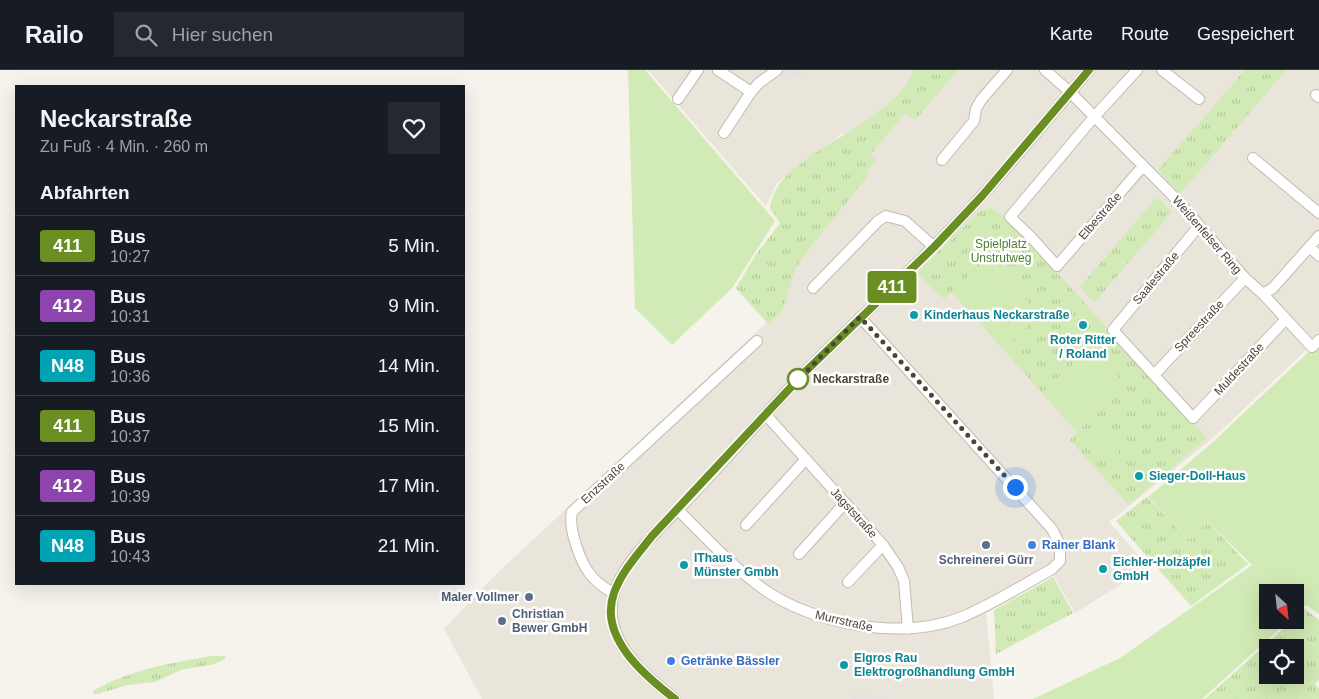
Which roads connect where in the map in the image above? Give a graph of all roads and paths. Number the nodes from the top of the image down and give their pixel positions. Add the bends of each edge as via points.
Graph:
1 (698, 70) edge
2 (718, 70) edge
3 (777, 70) edge
4 (1008, 70) edge
5 (1045, 70) edge
6 (1089, 70) edge
7 (1136, 70) edge
8 (1162, 70) edge
9 (751, 92) junction
10 (1070, 92) junction
11 (678, 98) dead end
12 (1199, 99) dead end
13 (1094, 117) junction
14 (724, 132) dead end
15 (1253, 158) dead end
16 (942, 160) dead end
17 (1143, 166) junction
18 (1319, 213) edge
19 (1198, 227) junction
20 (1319, 236) edge
21 (934, 247) junction
22 (1310, 247) junction
23 (1319, 256) edge
24 (1245, 278) junction
25 (813, 288) dead end
26 (1263, 294) junction
27 (860, 317) junction
28 (1286, 319) junction
29 (758, 342) dead end
30 (1316, 343) edge
31 (1154, 375) junction
32 (766, 415) junction
33 (806, 459) junction
34 (845, 503) junction
35 (678, 510) junction
36 (746, 525) dead end
37 (883, 544) junction
38 (799, 554) dead end
39 (848, 582) dead end
40 (614, 594) junction
41 (908, 629) junction
42 (675, 699) edge

1 - 11 street
2 - 9 street
3 - 9 street
4 - 16 street via 981,100 974,121
5 - 10 street, Weißenfelser Ring
6 - 10 street
7 - 13 street
8 - 12 street
9 - 14 street
10 - 13 street, Weißenfelser Ring
10 - 21 street
13 - 17 street, Weißenfelser Ring
13 - 17 street, Elbestraße via 1010,217 1056,266
15 - 18 street
17 - 19 street, Weißenfelser Ring via 1178,201
19 - 24 street, Weißenfelser Ring
19 - 31 street, Saalestraße via 1113,330
20 - 22 street
21 - 25 street via 905,221 886,216
21 - 27 street
22 - 23 street
22 - 26 street via 1274,288
24 - 26 street, Weißenfelser Ring
24 - 31 street, Spreestraße
26 - 28 street, Weißenfelser Ring
27 - 32 street
27 - 41 street, Murrstraße via 1044,519 1060,545 1060,561 1052,569 989,604 942,623
28 - 30 street, Weißenfelser Ring
28 - 31 street, Muldestraße via 1193,418
29 - 40 street, Enzstraße via 572,512 573,532 589,574
32 - 33 street, Jagststraße
32 - 35 street
33 - 34 street, Jagststraße
33 - 36 street
34 - 37 street, Jagststraße
34 - 38 street
35 - 40 street via 631,562
35 - 41 street, Murrstraße via 763,589 788,602 847,623 878,629
37 - 39 street
37 - 41 street, Jagststraße via 904,581
40 - 42 street via 612,618 621,646 652,681

